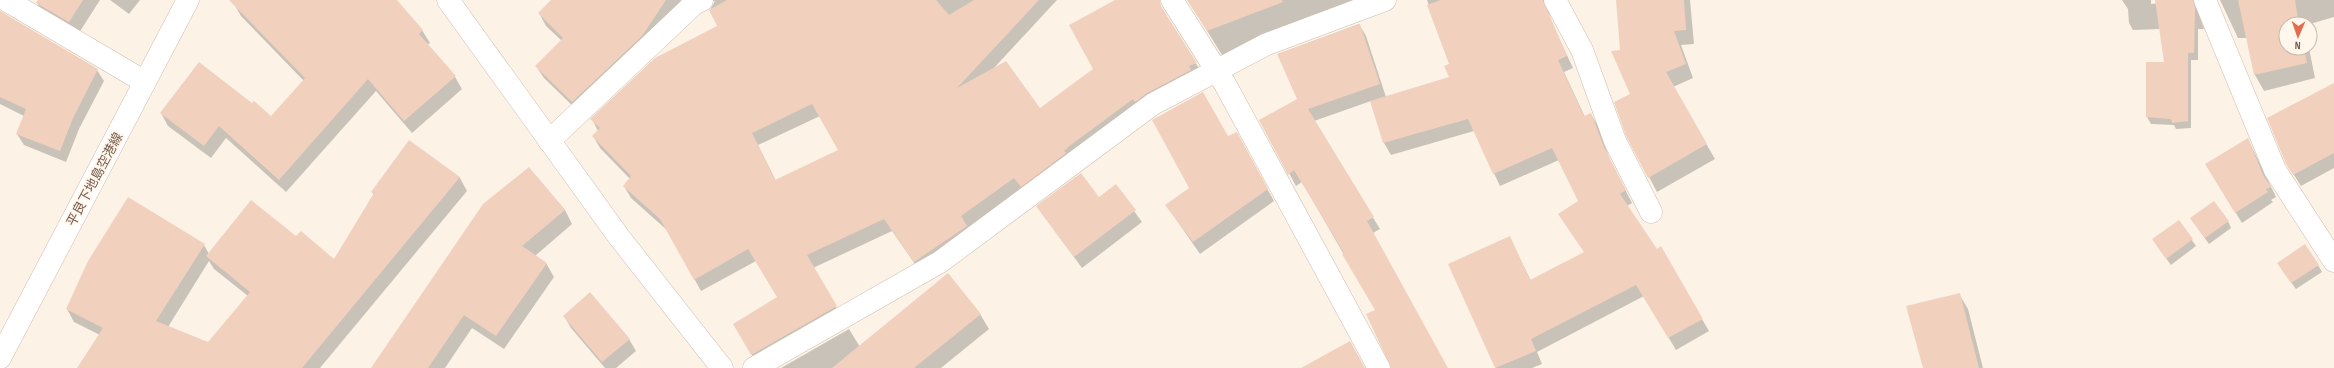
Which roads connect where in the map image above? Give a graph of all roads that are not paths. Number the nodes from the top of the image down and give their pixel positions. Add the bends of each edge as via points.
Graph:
1 (6, 0) edge
2 (188, 0) edge
3 (448, 0) edge
4 (1172, 0) edge
5 (1385, 0) edge
6 (1555, 0) edge
7 (2206, 0) edge
8 (696, 1) edge
9 (1216, 69) junction
10 (145, 82) junction
11 (549, 141) junction
12 (1651, 212) dead end
13 (2334, 261) edge
14 (0, 358) edge
15 (722, 368) edge
16 (754, 368) edge
17 (1379, 368) edge

1 - 10 street
2 - 10 street, 平良下地島空港線
3 - 11 street
4 - 9 street
5 - 9 street via 1267,44
6 - 12 street via 1582,50 1615,141
7 - 13 street via 2275,170
8 - 11 street
9 - 16 street via 1153,104 940,262
9 - 17 street
10 - 14 street, 平良下地島空港線
11 - 15 street via 618,237

